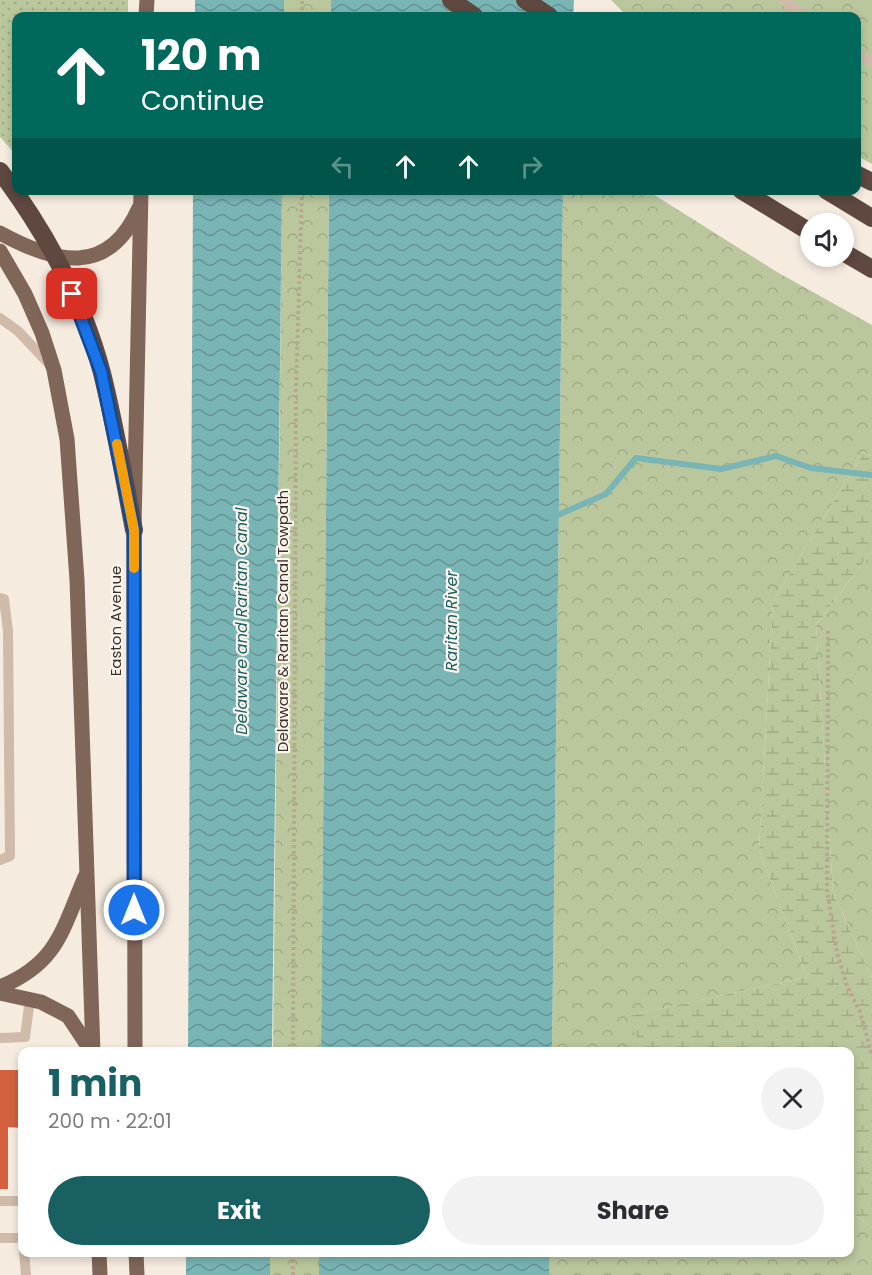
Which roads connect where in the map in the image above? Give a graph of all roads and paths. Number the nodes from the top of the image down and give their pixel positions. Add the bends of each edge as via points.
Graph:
1 (451, 0) edge
2 (525, 0) edge
3 (783, 0) edge
4 (468, 12) edge
5 (543, 12) edge
6 (800, 12) edge
7 (0, 171) edge
8 (12, 189) edge
9 (16, 195) edge
10 (302, 195) edge
11 (749, 195) edge
12 (834, 195) edge
13 (141, 197) edge
14 (872, 218) edge
15 (800, 226) edge
16 (0, 232) edge
17 (0, 251) edge
18 (57, 258) junction
19 (854, 258) edge
20 (872, 269) edge
21 (0, 318) edge
22 (54, 370) junction
23 (134, 530) junction
24 (0, 598) edge
25 (828, 631) dead end
26 (0, 860) edge
27 (88, 872) junction
28 (0, 987) edge
29 (0, 993) edge
30 (30, 999) junction
31 (0, 1038) edge
32 (89, 1047) edge
33 (93, 1047) edge
34 (135, 1047) edge
35 (293, 1047) edge
36 (872, 1055) edge
37 (0, 1201) edge
38 (18, 1201) edge
39 (0, 1238) edge
40 (18, 1238) edge
41 (24, 1257) edge
42 (99, 1257) edge
43 (136, 1257) edge
44 (293, 1257) edge
45 (26, 1275) edge
46 (100, 1275) edge
47 (136, 1275) edge
48 (293, 1275) edge

1 - 4 highway
2 - 5 highway
3 - 6 lane
7 - 8 highway
9 - 18 highway
10 - 35 path, Delaware & Raritan Canal Towpath via 296,388
11 - 15 highway
12 - 14 highway
13 - 18 main road via 124,235 113,245 86,258
13 - 23 main road, Easton Avenue
16 - 18 main road via 27,248
17 - 22 main road via 25,294
18 - 23 highway via 101,371
19 - 20 highway
21 - 22 lane
22 - 27 main road via 67,439 76,568
23 - 34 main road, Easton Avenue
24 - 26 lane via 4,599 8,631 10,856
25 - 36 path via 827,890 837,953
27 - 28 main road via 51,952 35,969
27 - 33 main road
29 - 30 main road
30 - 31 lane via 25,1037
30 - 32 main road via 68,1017
37 - 38 lane
39 - 40 lane
41 - 45 lane
42 - 46 main road
43 - 47 main road
44 - 48 path

